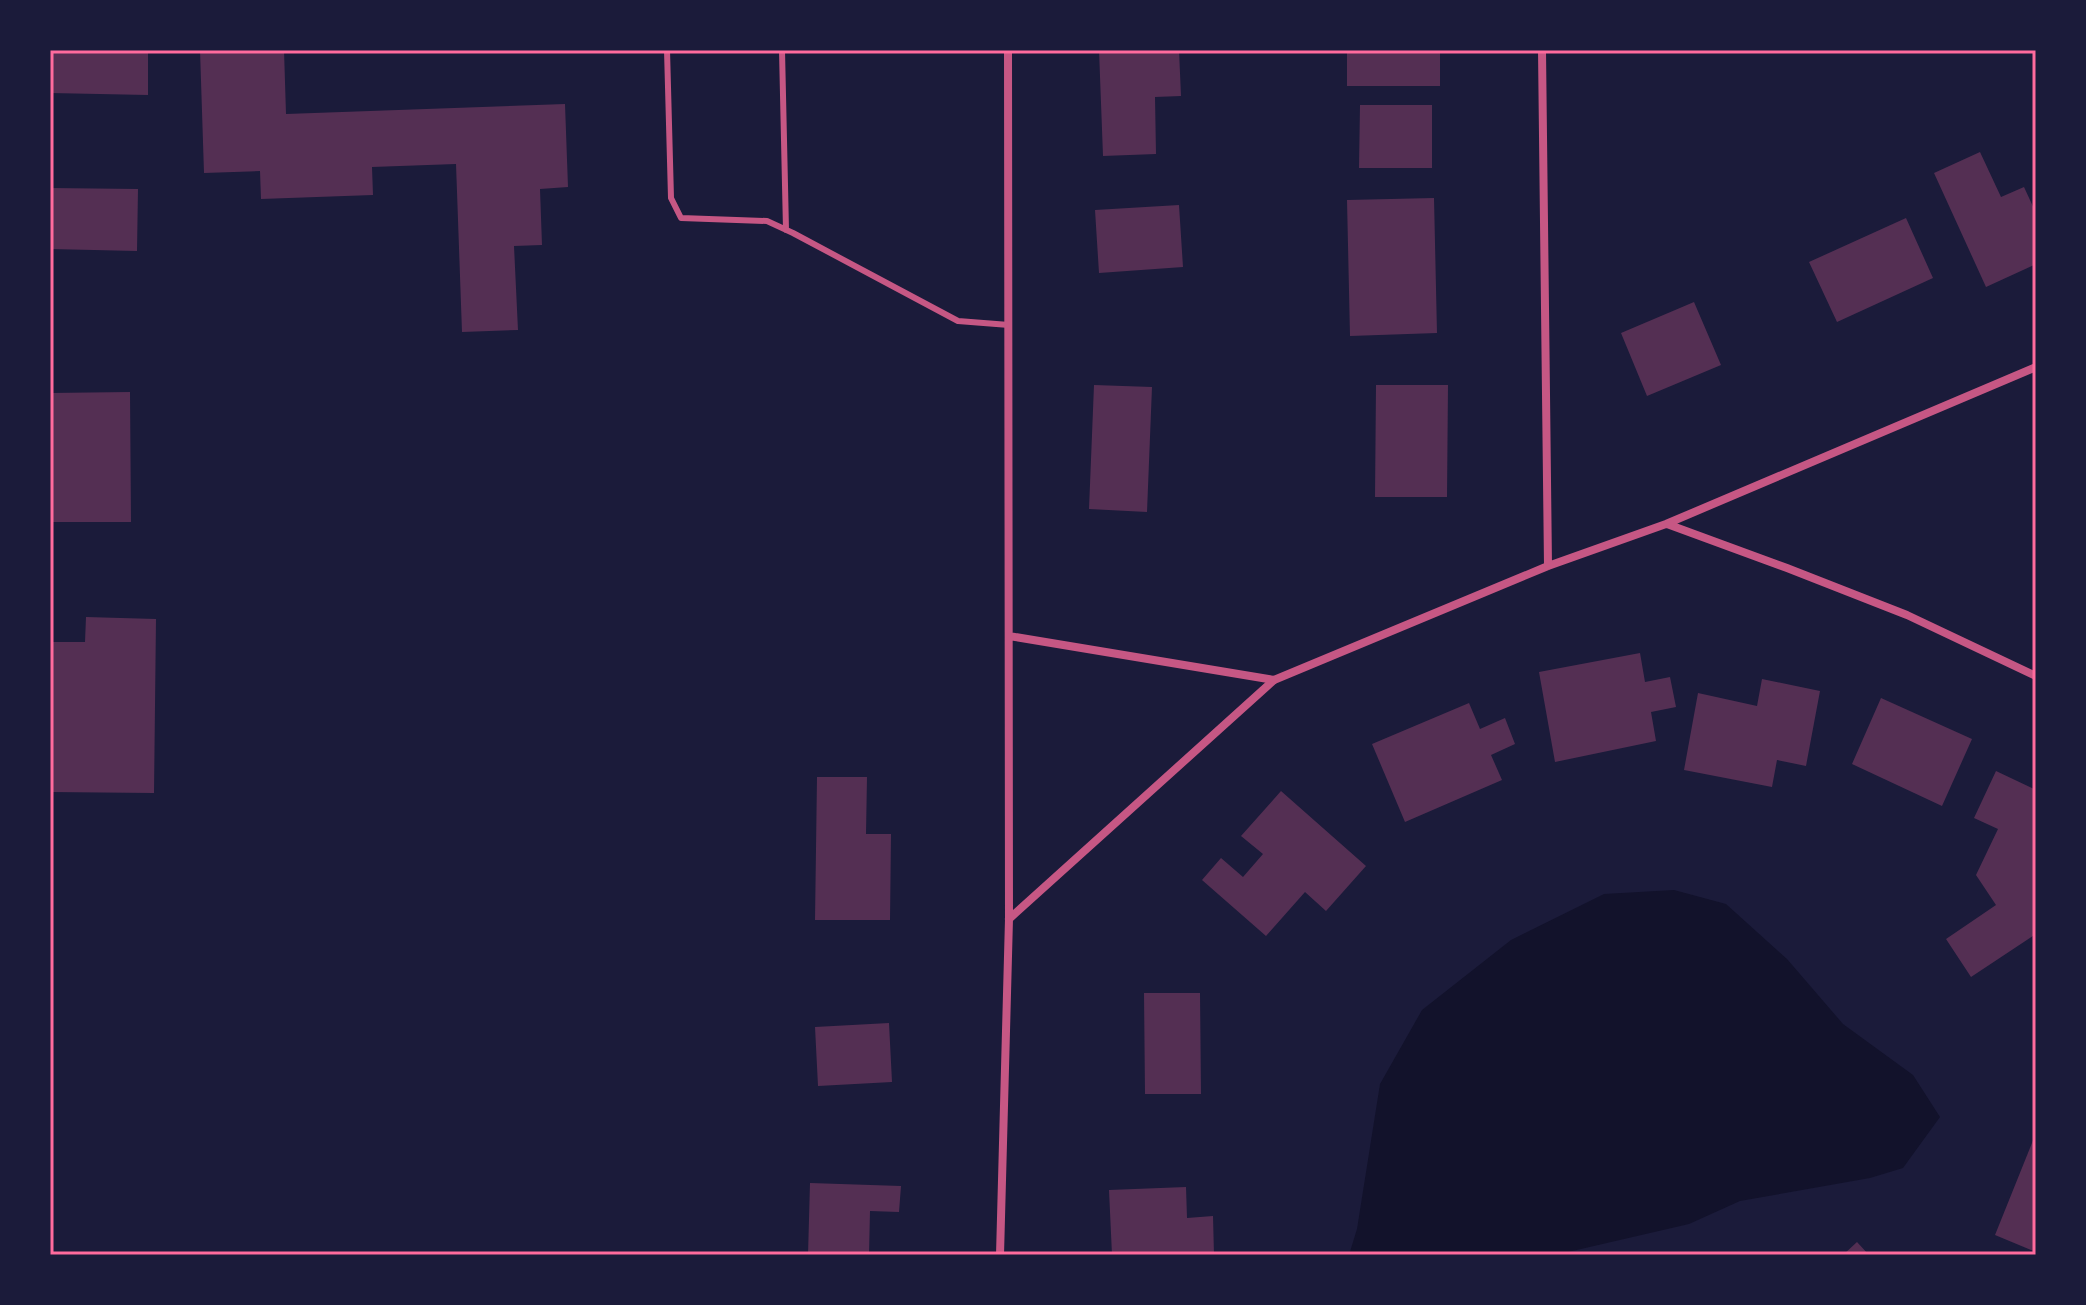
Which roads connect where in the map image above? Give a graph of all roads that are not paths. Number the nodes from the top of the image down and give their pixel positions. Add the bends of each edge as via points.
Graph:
1 (667, 50) edge
2 (782, 50) edge
3 (1008, 50) edge
4 (1542, 50) edge
5 (786, 230) junction
6 (1009, 325) junction
7 (2036, 367) edge
8 (1666, 524) junction
9 (1548, 566) junction
10 (1009, 636) junction
11 (2036, 676) edge
12 (1274, 680) junction
13 (1009, 919) junction
14 (1000, 1255) edge

1 - 5 lane via 671,198 681,218 767,221
2 - 5 lane
3 - 6 street
4 - 9 street
5 - 6 lane via 958,321
6 - 10 street
7 - 8 street
8 - 9 street
8 - 11 street via 1907,615
9 - 12 street
10 - 12 street
10 - 13 street
12 - 13 street
13 - 14 street

